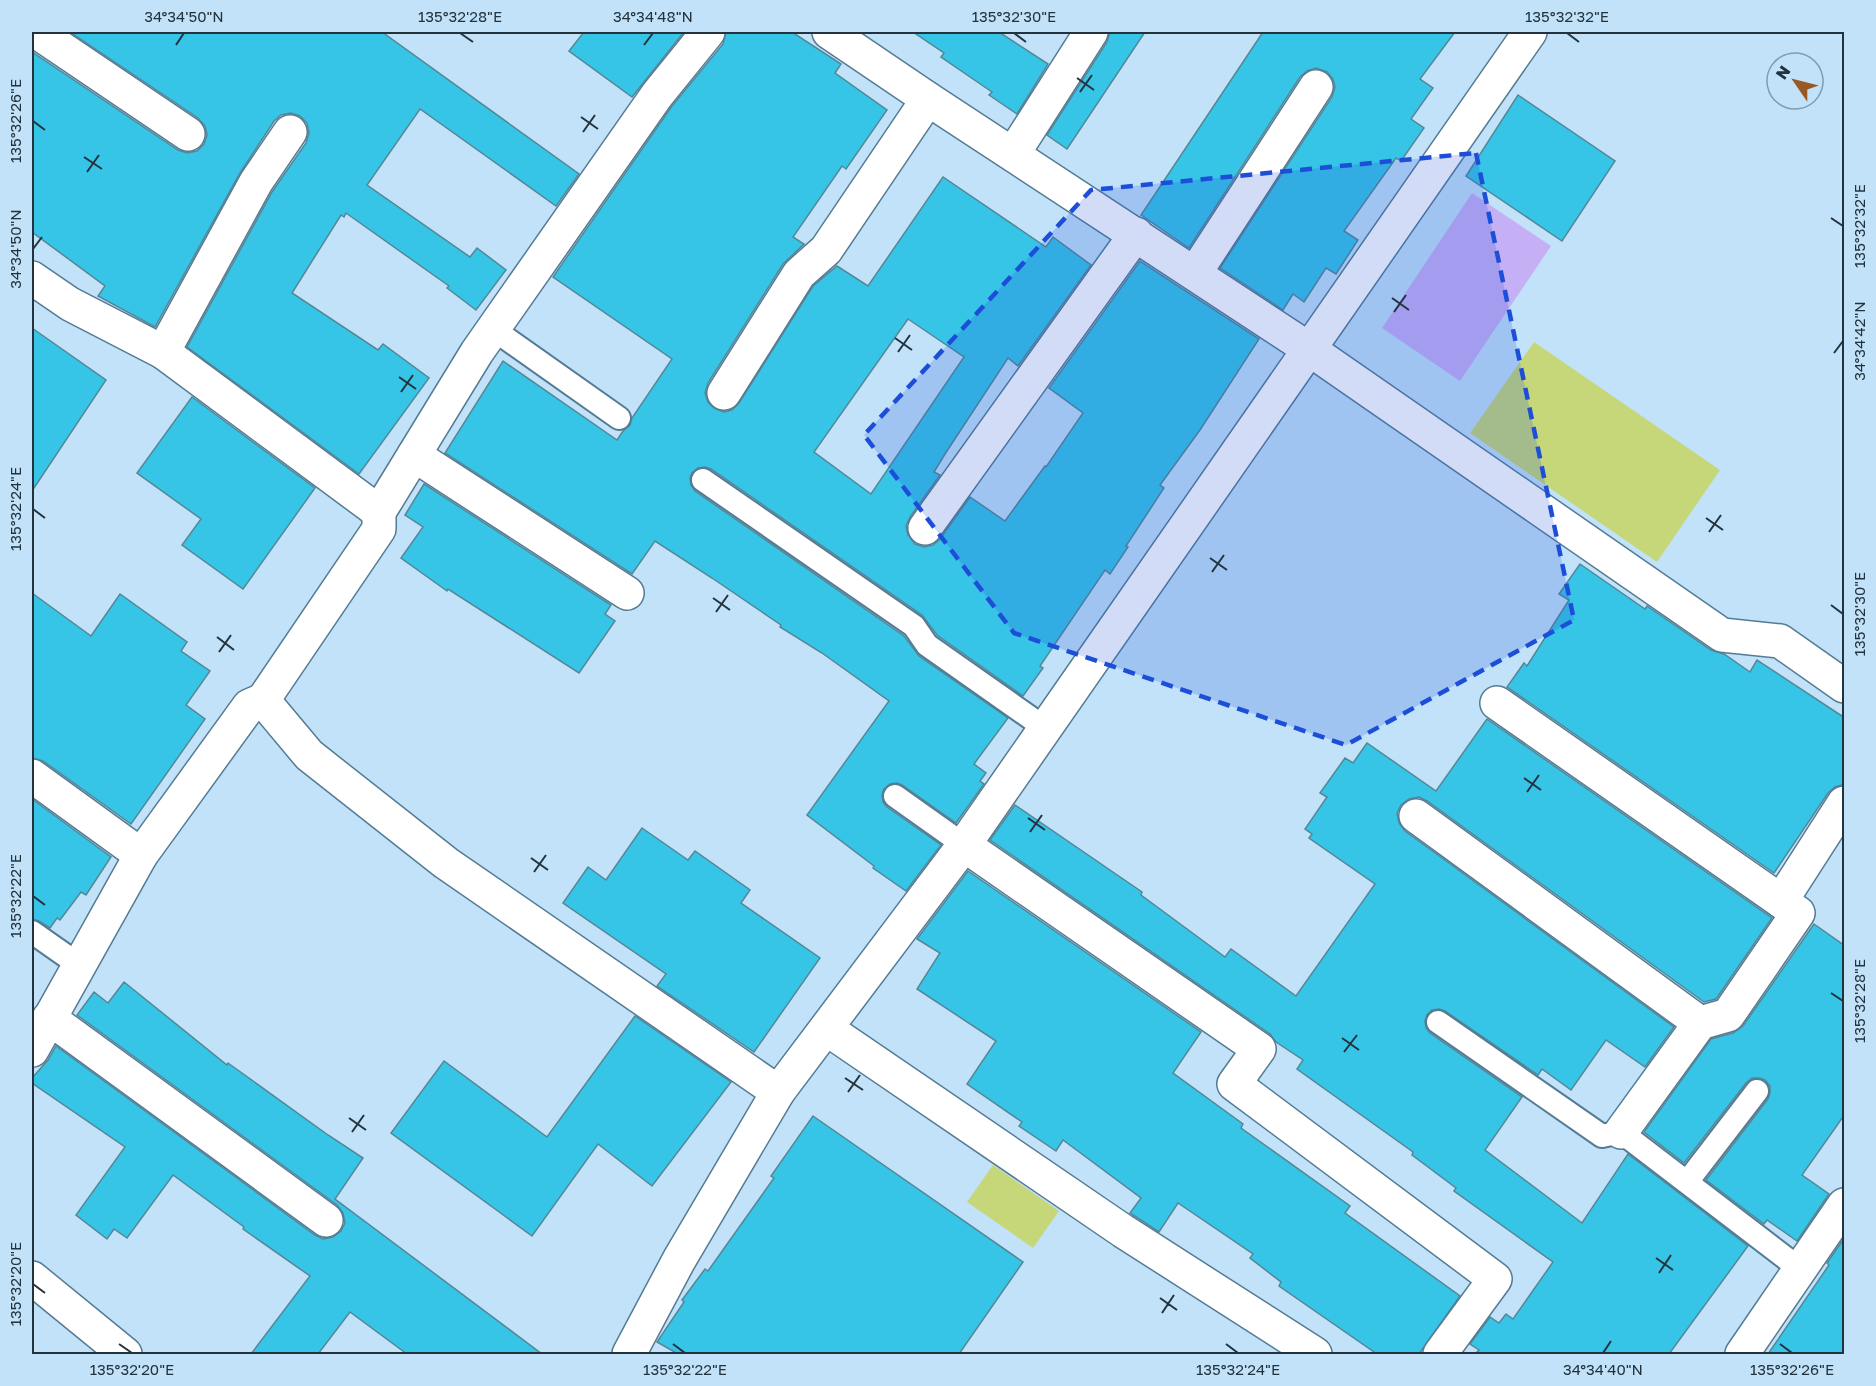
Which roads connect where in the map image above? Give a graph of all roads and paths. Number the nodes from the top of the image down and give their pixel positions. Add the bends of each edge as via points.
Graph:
1 (708, 32) edge
2 (829, 32) edge
3 (1091, 32) edge
4 (1530, 32) edge
5 (44, 33) edge
6 (1316, 87) dead end
7 (928, 99) junction
8 (290, 132) dead end
9 (188, 134) dead end
10 (1013, 154) junction
11 (1136, 234) junction
12 (1195, 273) junction
13 (32, 278) edge
14 (494, 329) junction
15 (1309, 349) junction
16 (163, 352) junction
17 (724, 393) dead end
18 (619, 417) dead end
19 (414, 455) junction
20 (703, 480) dead end
21 (379, 512) junction
22 (924, 528) dead end
23 (627, 593) dead end
24 (1845, 686) edge
25 (263, 700) junction
26 (1497, 703) dead end
27 (1045, 728) junction
28 (32, 776) edge
29 (895, 796) dead end
30 (1845, 803) edge
31 (1416, 816) dead end
32 (964, 845) junction
33 (141, 855) junction
34 (1781, 901) junction
35 (32, 933) edge
36 (80, 965) junction
37 (49, 1018) junction
38 (1438, 1022) dead end
39 (1700, 1023) junction
40 (826, 1029) junction
41 (32, 1050) edge
42 (1756, 1091) dead end
43 (778, 1092) junction
44 (1621, 1132) junction
45 (1687, 1182) junction
46 (1845, 1205) edge
47 (326, 1220) dead end
48 (1800, 1269) junction
49 (32, 1278) edge
50 (125, 1354) edge
51 (629, 1354) edge
52 (1315, 1354) edge
53 (1440, 1354) edge
54 (1742, 1354) edge

1 - 14 street via 657,95
2 - 7 street
3 - 10 street
4 - 15 street
5 - 9 street
6 - 12 street
7 - 10 street
7 - 17 street via 826,250 799,274
8 - 16 street via 256,182
10 - 11 street
11 - 12 street
11 - 22 street
12 - 15 street
13 - 16 street via 70,304
14 - 18 lane
14 - 19 street
15 - 24 street via 1722,635 1780,641
15 - 27 street
16 - 21 street
19 - 21 street
19 - 23 street
20 - 27 lane via 914,626 927,645
21 - 25 street via 379,529
25 - 33 street via 249,706
25 - 43 street via 309,755 446,863
26 - 34 street
27 - 32 street
28 - 33 street
29 - 32 lane
30 - 34 street
31 - 39 street
32 - 40 street
32 - 53 street via 1259,1048 1234,1084 1495,1279
33 - 36 street
34 - 39 street via 1798,913 1728,1015
35 - 36 lane
36 - 37 street
37 - 41 street
37 - 47 street
38 - 44 lane via 1602,1136
39 - 44 street
40 - 43 street
40 - 52 street via 1123,1231
42 - 45 lane
43 - 51 street via 679,1260
44 - 45 lane
45 - 48 lane
46 - 48 street
48 - 54 street
49 - 50 street

